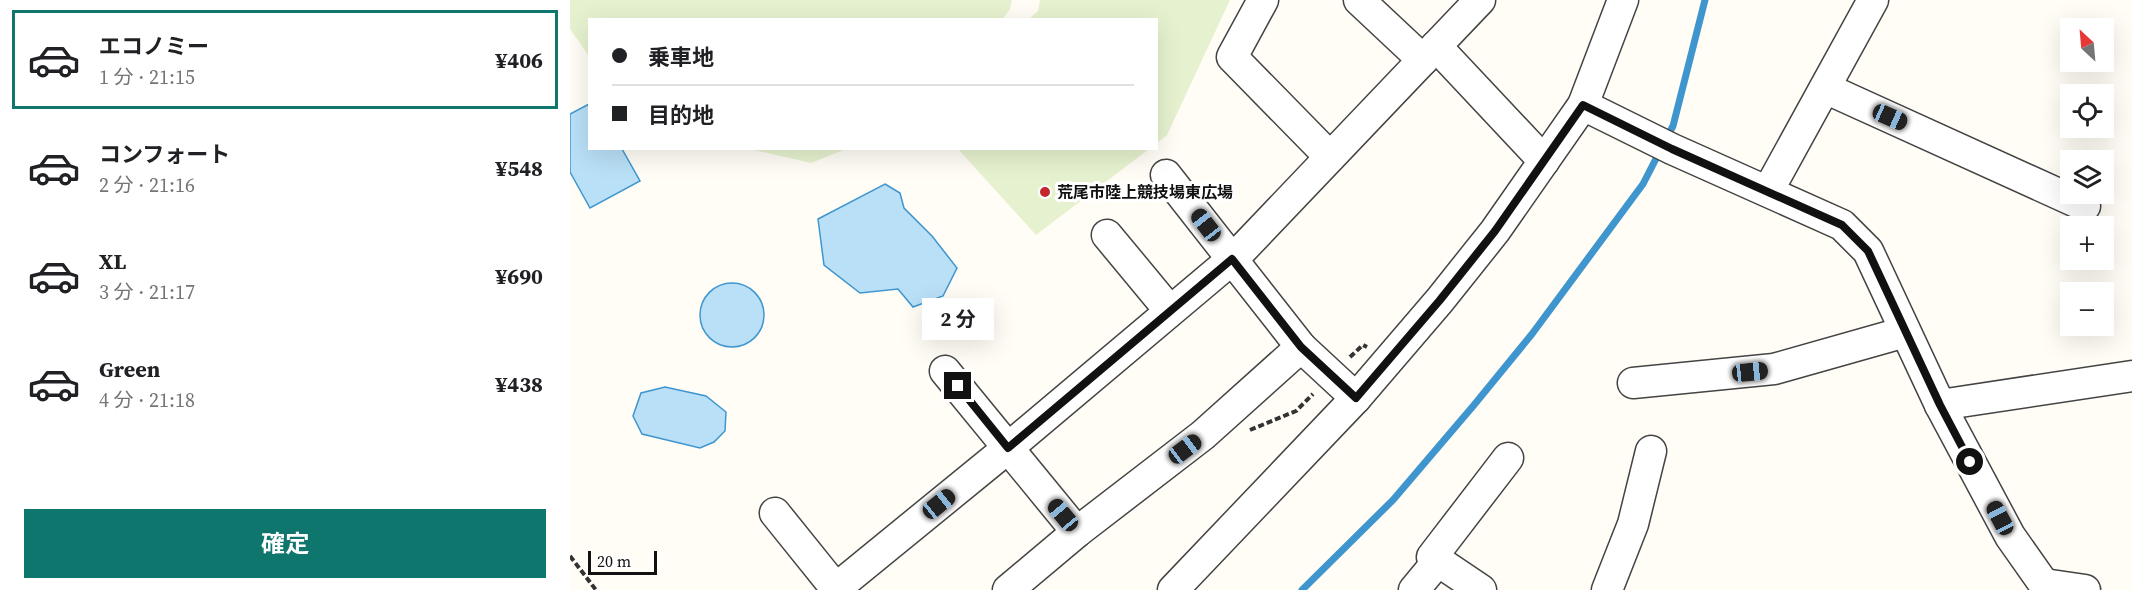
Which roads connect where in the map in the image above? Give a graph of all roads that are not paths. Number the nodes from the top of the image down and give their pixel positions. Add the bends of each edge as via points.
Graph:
1 (1263, 0) edge
2 (1359, 0) edge
3 (1480, 0) edge
4 (1623, 0) edge
5 (1873, 0) edge
6 (1430, 53) junction
7 (1825, 88) junction
8 (1583, 105) junction
9 (1330, 157) junction
10 (1544, 161) junction
11 (1166, 175) dead end
12 (1768, 191) junction
13 (2085, 206) dead end
14 (1107, 235) dead end
15 (1232, 259) junction
16 (1170, 311) junction
17 (1905, 332) junction
18 (1301, 347) junction
19 (945, 371) dead end
20 (2132, 376) edge
21 (1633, 383) dead end
22 (1356, 398) junction
23 (1940, 405) junction
24 (1008, 448) junction
25 (1651, 451) dead end
26 (1508, 458) dead end
27 (775, 513) dead end
28 (1077, 532) junction
29 (1438, 561) junction
30 (2046, 587) edge
31 (835, 589) edge
32 (1008, 590) edge
33 (1173, 590) edge
34 (1414, 590) edge
35 (1481, 590) edge
36 (1607, 590) edge
37 (2085, 590) edge

1 - 9 street via 1232,57
2 - 6 street
3 - 6 street
4 - 8 street
5 - 7 street
6 - 9 street
6 - 10 street
7 - 12 street
7 - 13 street
8 - 10 street
8 - 12 street
9 - 15 street
10 - 22 street via 1495,231
11 - 15 street
12 - 17 street via 1842,225 1868,251
14 - 16 street
15 - 16 street
15 - 18 street
16 - 24 street
17 - 21 street via 1774,369
17 - 23 street
18 - 22 street
18 - 28 street via 1203,435
19 - 24 street
20 - 23 street
22 - 33 street
23 - 30 street via 2010,536
24 - 28 street
24 - 31 street
25 - 36 street via 1634,524
26 - 29 street via 1432,557
27 - 31 street
28 - 32 street
29 - 34 street
29 - 35 street
30 - 37 street

